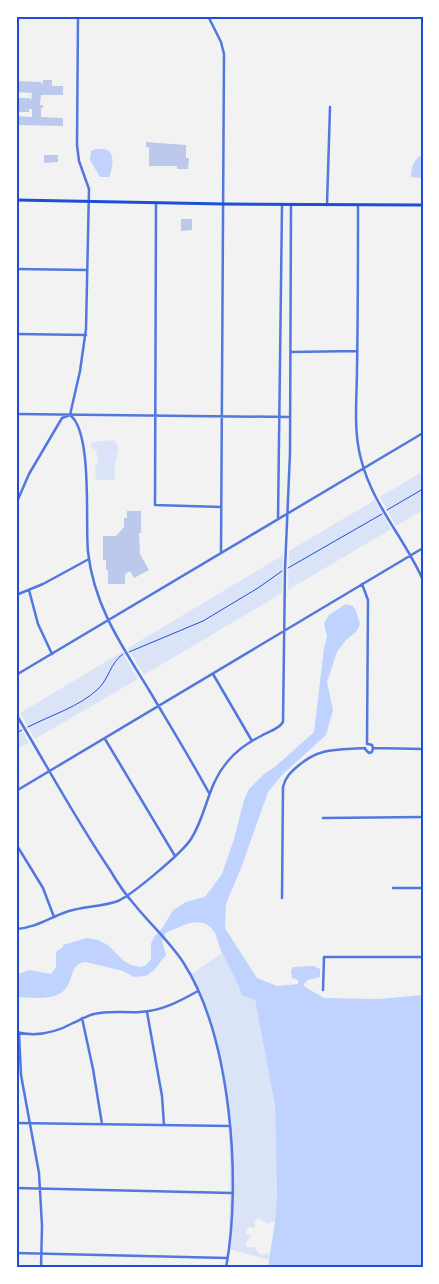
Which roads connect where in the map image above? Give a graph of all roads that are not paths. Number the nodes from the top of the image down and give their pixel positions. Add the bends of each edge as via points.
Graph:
1 (78, 16) edge
2 (208, 16) edge
3 (330, 107) dead end
4 (16, 200) edge
5 (89, 202) junction
6 (156, 203) junction
7 (224, 204) junction
8 (282, 204) junction
9 (291, 205) junction
10 (327, 205) junction
11 (358, 205) junction
12 (423, 205) edge
13 (16, 269) edge
14 (88, 270) junction
15 (17, 334) edge
16 (86, 335) junction
17 (16, 340) edge
18 (423, 350) edge
19 (357, 351) junction
20 (291, 352) junction
21 (423, 394) edge
22 (16, 414) edge
23 (70, 415) junction
24 (155, 416) junction
25 (222, 417) junction
26 (279, 417) junction
27 (290, 417) junction
28 (423, 433) edge
29 (364, 468) junction
30 (16, 490) edge
31 (21, 492) junction
32 (16, 504) edge
33 (221, 507) junction
34 (288, 513) junction
35 (278, 519) junction
36 (423, 548) edge
37 (221, 553) junction
38 (410, 555) junction
39 (89, 559) junction
40 (423, 580) edge
41 (362, 584) junction
42 (29, 590) junction
43 (16, 594) edge
44 (108, 621) junction
45 (285, 630) junction
46 (52, 654) junction
47 (213, 674) junction
48 (16, 675) edge
49 (158, 706) junction
50 (16, 714) edge
51 (104, 738) junction
52 (252, 741) junction
53 (367, 744) junction
54 (365, 748) junction
55 (374, 748) junction
56 (423, 749) edge
57 (50, 771) junction
58 (16, 791) edge
59 (209, 793) junction
60 (423, 817) edge
61 (323, 818) dead end
62 (16, 844) edge
63 (175, 856) junction
64 (393, 888) dead end
65 (423, 888) edge
66 (127, 896) junction
67 (282, 898) dead end
68 (54, 917) junction
69 (16, 929) edge
70 (423, 957) edge
71 (199, 990) junction
72 (323, 990) dead end
73 (147, 1012) junction
74 (82, 1018) junction
75 (18, 1033) edge
76 (16, 1123) edge
77 (30, 1123) junction
78 (102, 1124) junction
79 (164, 1125) junction
80 (230, 1126) junction
81 (16, 1188) edge
82 (40, 1189) junction
83 (232, 1193) junction
84 (16, 1253) edge
85 (42, 1254) junction
86 (228, 1258) junction
87 (41, 1268) edge
88 (226, 1268) edge

1 - 5 street via 77,145 89,189
2 - 7 street via 224,54
3 - 10 street
4 - 5 main road
5 - 6 main road
5 - 14 street
6 - 7 main road
6 - 24 street
7 - 8 main road
7 - 25 street
8 - 9 main road
8 - 26 street
9 - 10 main road
9 - 20 street
10 - 11 main road
11 - 12 main road
11 - 19 street
13 - 14 street
14 - 16 street
15 - 16 street
15 - 17 street
16 - 23 street
18 - 21 street
19 - 20 street
19 - 29 street via 358,444
20 - 27 street
22 - 23 street
23 - 24 street
23 - 31 street via 62,418
23 - 39 street via 76,423 87,480
24 - 25 street
24 - 33 street via 155,505
25 - 26 street
25 - 33 street
26 - 27 street
26 - 35 street
27 - 34 street
28 - 29 street
29 - 34 street
29 - 38 street via 384,512
30 - 31 street
31 - 32 street
33 - 37 street
34 - 35 street
34 - 45 street
35 - 37 street
36 - 38 street
37 - 44 street
38 - 40 street
38 - 41 street
39 - 42 street
39 - 44 street via 95,591
41 - 45 street
41 - 53 street via 368,600
42 - 43 street
42 - 46 street via 38,624
44 - 46 street
44 - 49 street
45 - 47 street
45 - 52 street via 282,723
46 - 48 street
47 - 49 street
47 - 52 street
49 - 51 street
49 - 59 street
50 - 57 street
51 - 57 street
51 - 63 street
52 - 59 street via 229,759
53 - 54 street
53 - 55 street
54 - 55 street via 369,753
54 - 67 street via 315,754 284,780
55 - 56 street
57 - 58 street
57 - 66 street
59 - 63 street via 197,829
60 - 61 street
62 - 68 street via 43,888
63 - 66 street
64 - 65 street
66 - 68 street
66 - 71 street via 165,938
68 - 69 street via 37,925
70 - 72 street via 324,957
71 - 73 street via 176,1003
71 - 80 street via 218,1047
73 - 74 street via 96,1013
73 - 79 street
74 - 75 street via 47,1033
74 - 78 street
75 - 77 street via 21,1075
76 - 77 street
77 - 78 street
77 - 82 street
78 - 79 street
79 - 80 street
80 - 83 street
81 - 82 street
82 - 83 street
82 - 85 street
83 - 86 street
84 - 85 street
85 - 86 street
85 - 87 street
86 - 88 street

